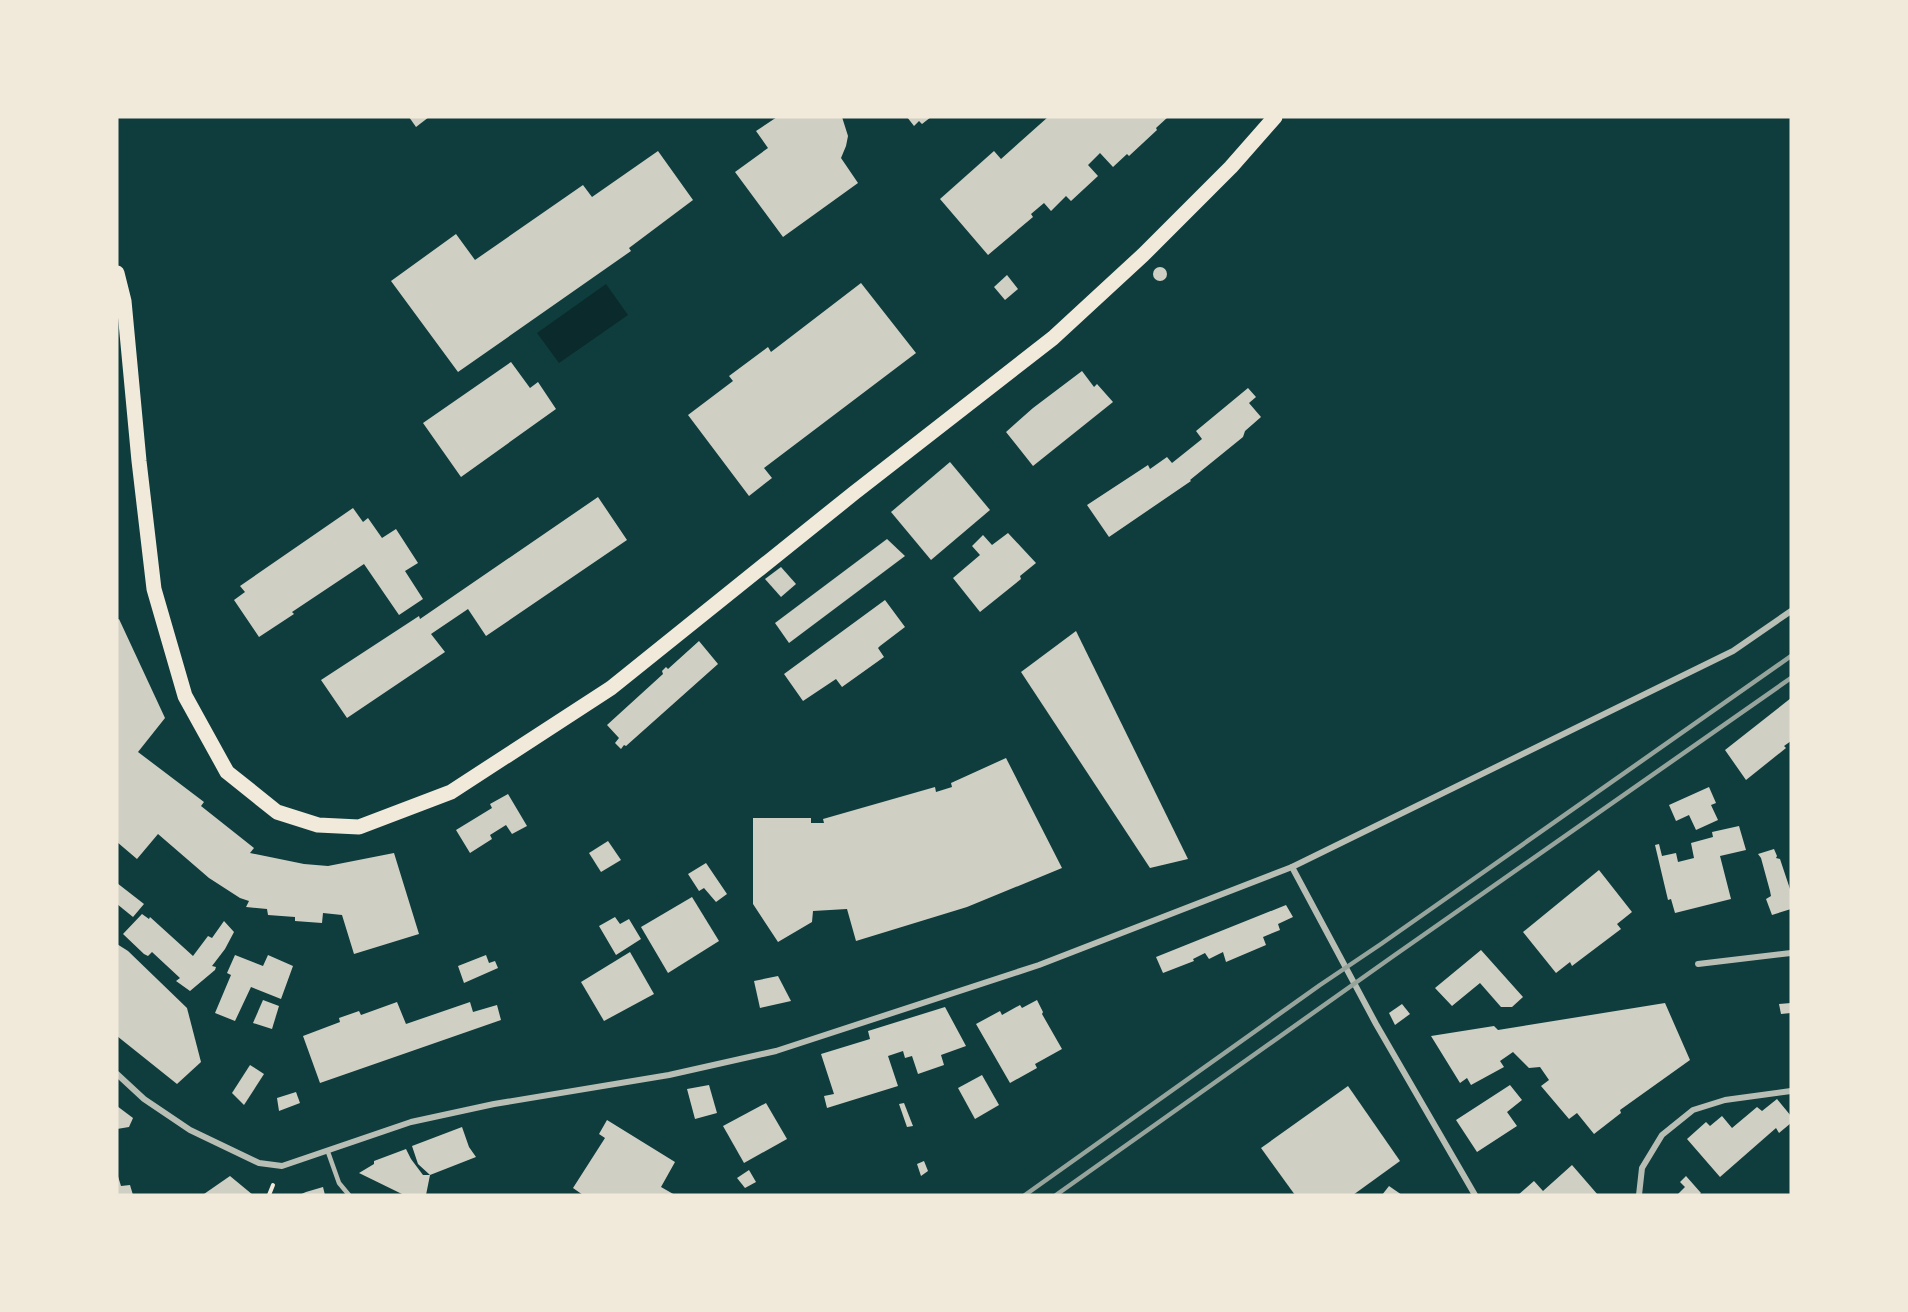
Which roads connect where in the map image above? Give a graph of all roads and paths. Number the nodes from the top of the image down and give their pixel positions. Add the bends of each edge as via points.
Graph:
1 (1275, 117) edge
2 (117, 273) edge
3 (1791, 611) edge
4 (1292, 867) junction
5 (1791, 952) edge
6 (1698, 964) dead end
7 (117, 1074) edge
8 (1791, 1091) edge
9 (328, 1152) junction
10 (349, 1195) edge
11 (1475, 1195) edge
12 (1639, 1195) edge

1 - 2 main road via 1143,255 1053,338 611,688 451,792 359,827 318,825 277,812 227,772 185,696 154,589 124,301
3 - 4 street via 1732,651
4 - 9 street via 1039,965 776,1052 411,1122
4 - 11 street via 1376,1024
5 - 6 street
7 - 9 street via 144,1099 190,1130 259,1163 282,1166
8 - 12 street via 1725,1100 1693,1110 1662,1135 1642,1168
9 - 10 lane via 339,1183

